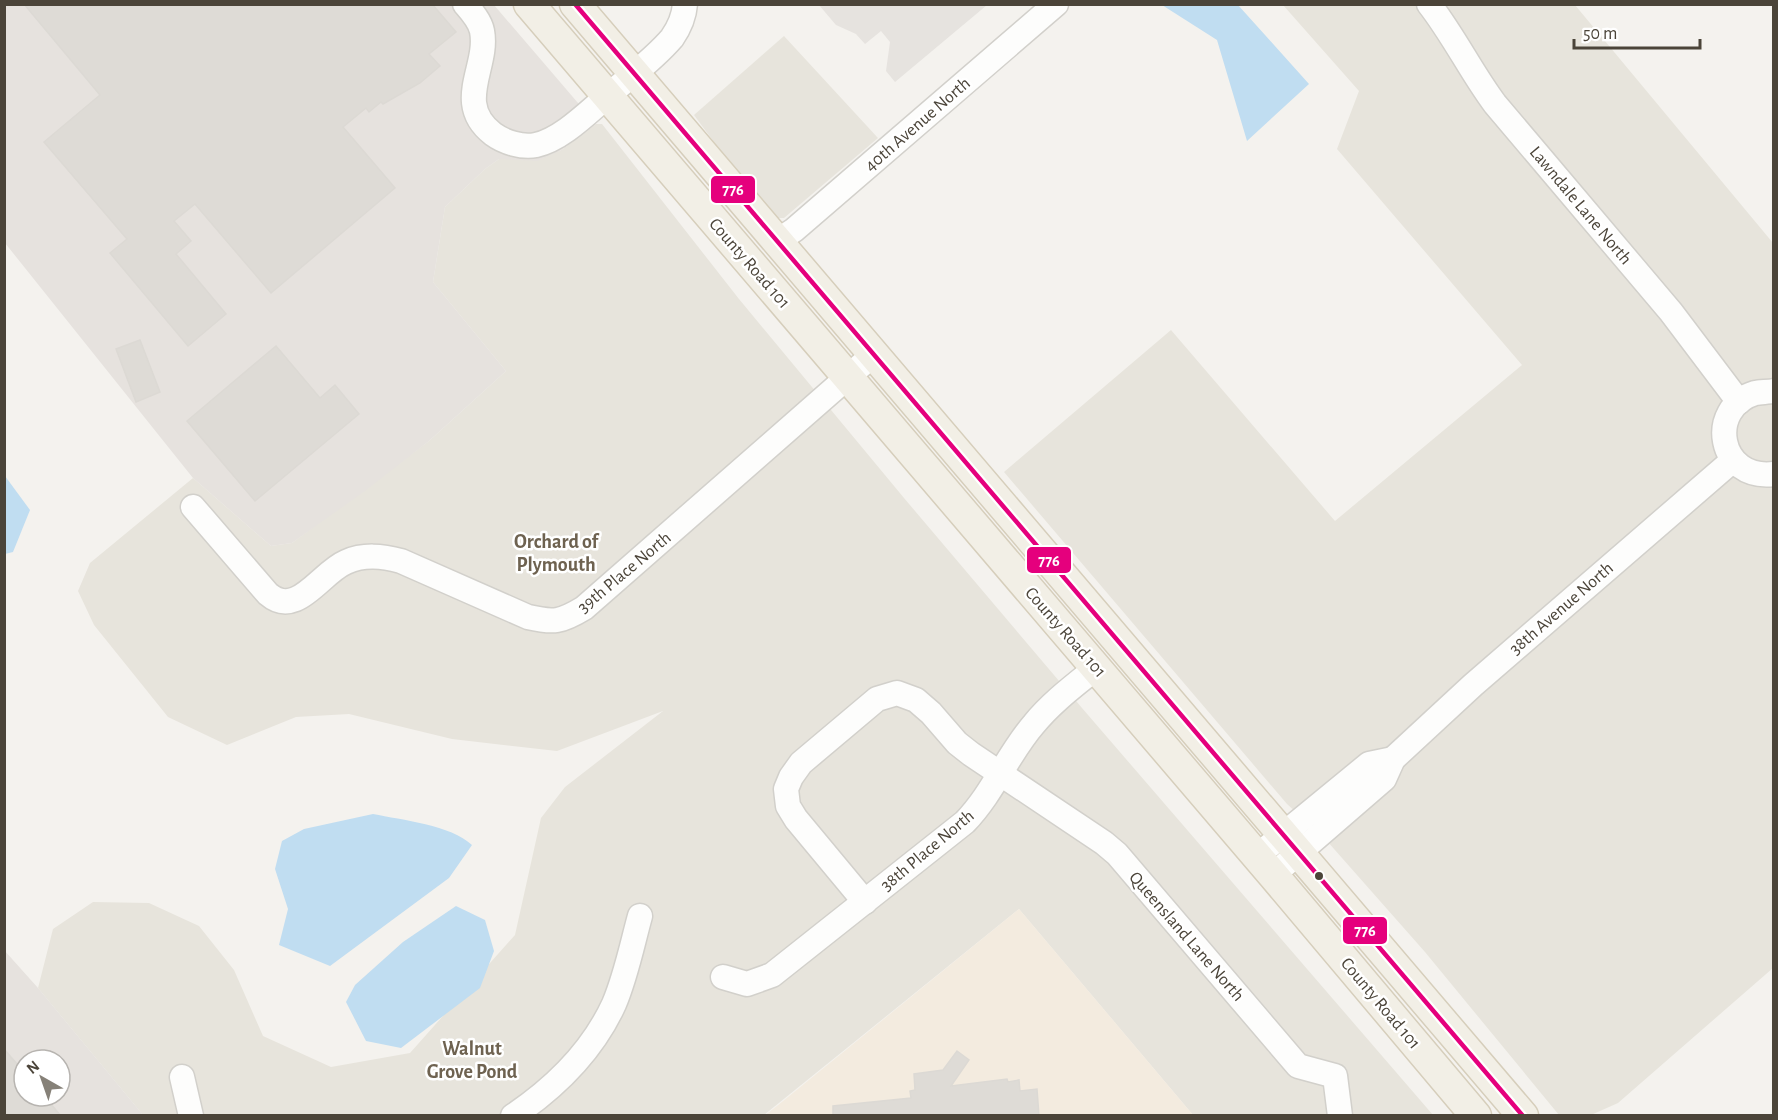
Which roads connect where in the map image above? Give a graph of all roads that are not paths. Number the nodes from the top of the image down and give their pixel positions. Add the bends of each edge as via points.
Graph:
1 (465, 4) edge
2 (529, 4) edge
3 (575, 4) edge
4 (686, 4) edge
5 (1056, 4) edge
6 (1429, 4) edge
7 (634, 73) junction
8 (607, 96) junction
9 (777, 241) junction
10 (874, 354) junction
11 (848, 377) junction
12 (1773, 391) edge
13 (1739, 402) junction
14 (1732, 461) junction
15 (1773, 474) edge
16 (193, 507) dead end
17 (1096, 668) junction
18 (1000, 774) junction
19 (1291, 844) junction
20 (1265, 866) junction
21 (865, 902) junction
22 (640, 916) dead end
23 (723, 977) dead end
24 (182, 1077) dead end
25 (191, 1116) edge
26 (513, 1116) edge
27 (1340, 1116) edge
28 (1476, 1116) edge
29 (1523, 1116) edge

1 - 8 street via 482,30 481,61 473,95 476,110 491,132 517,145 535,146 553,139
2 - 8 main road, County Road 101
3 - 7 main road, County Road 101
4 - 7 street via 673,36
5 - 9 street, 40th Avenue North
6 - 13 street, Lawndale Lane North via 1495,104 1671,312
7 - 8 street
7 - 9 main road, County Road 101
8 - 11 main road, County Road 101
9 - 10 main road, County Road 101
10 - 11 street, 39th Place North
10 - 19 main road, County Road 101
11 - 16 street, 39th Place North via 567,619 528,617 382,556 345,562 300,597 282,602 268,594
11 - 17 main road, County Road 101
12 - 13 street via 1754,393
13 - 14 street via 1729,415 1724,433
14 - 15 street via 1744,470
14 - 19 street, 38th Avenue North via 1556,611 1394,759 1384,779
17 - 18 street, 38th Place North via 1034,724
17 - 20 main road, County Road 101
18 - 21 street, 38th Place North via 965,822
18 - 21 street, Queensland Lane North via 957,743 916,700 897,693 877,699 801,763 786,789 788,806
18 - 27 street, Queensland Lane North via 1117,854 1298,1065 1335,1076
19 - 20 street, 38th Avenue North
19 - 29 main road, County Road 101
20 - 28 main road, County Road 101
21 - 23 street, 38th Place North via 772,975 747,984
22 - 26 street via 614,1004 595,1038 571,1069
24 - 25 street

